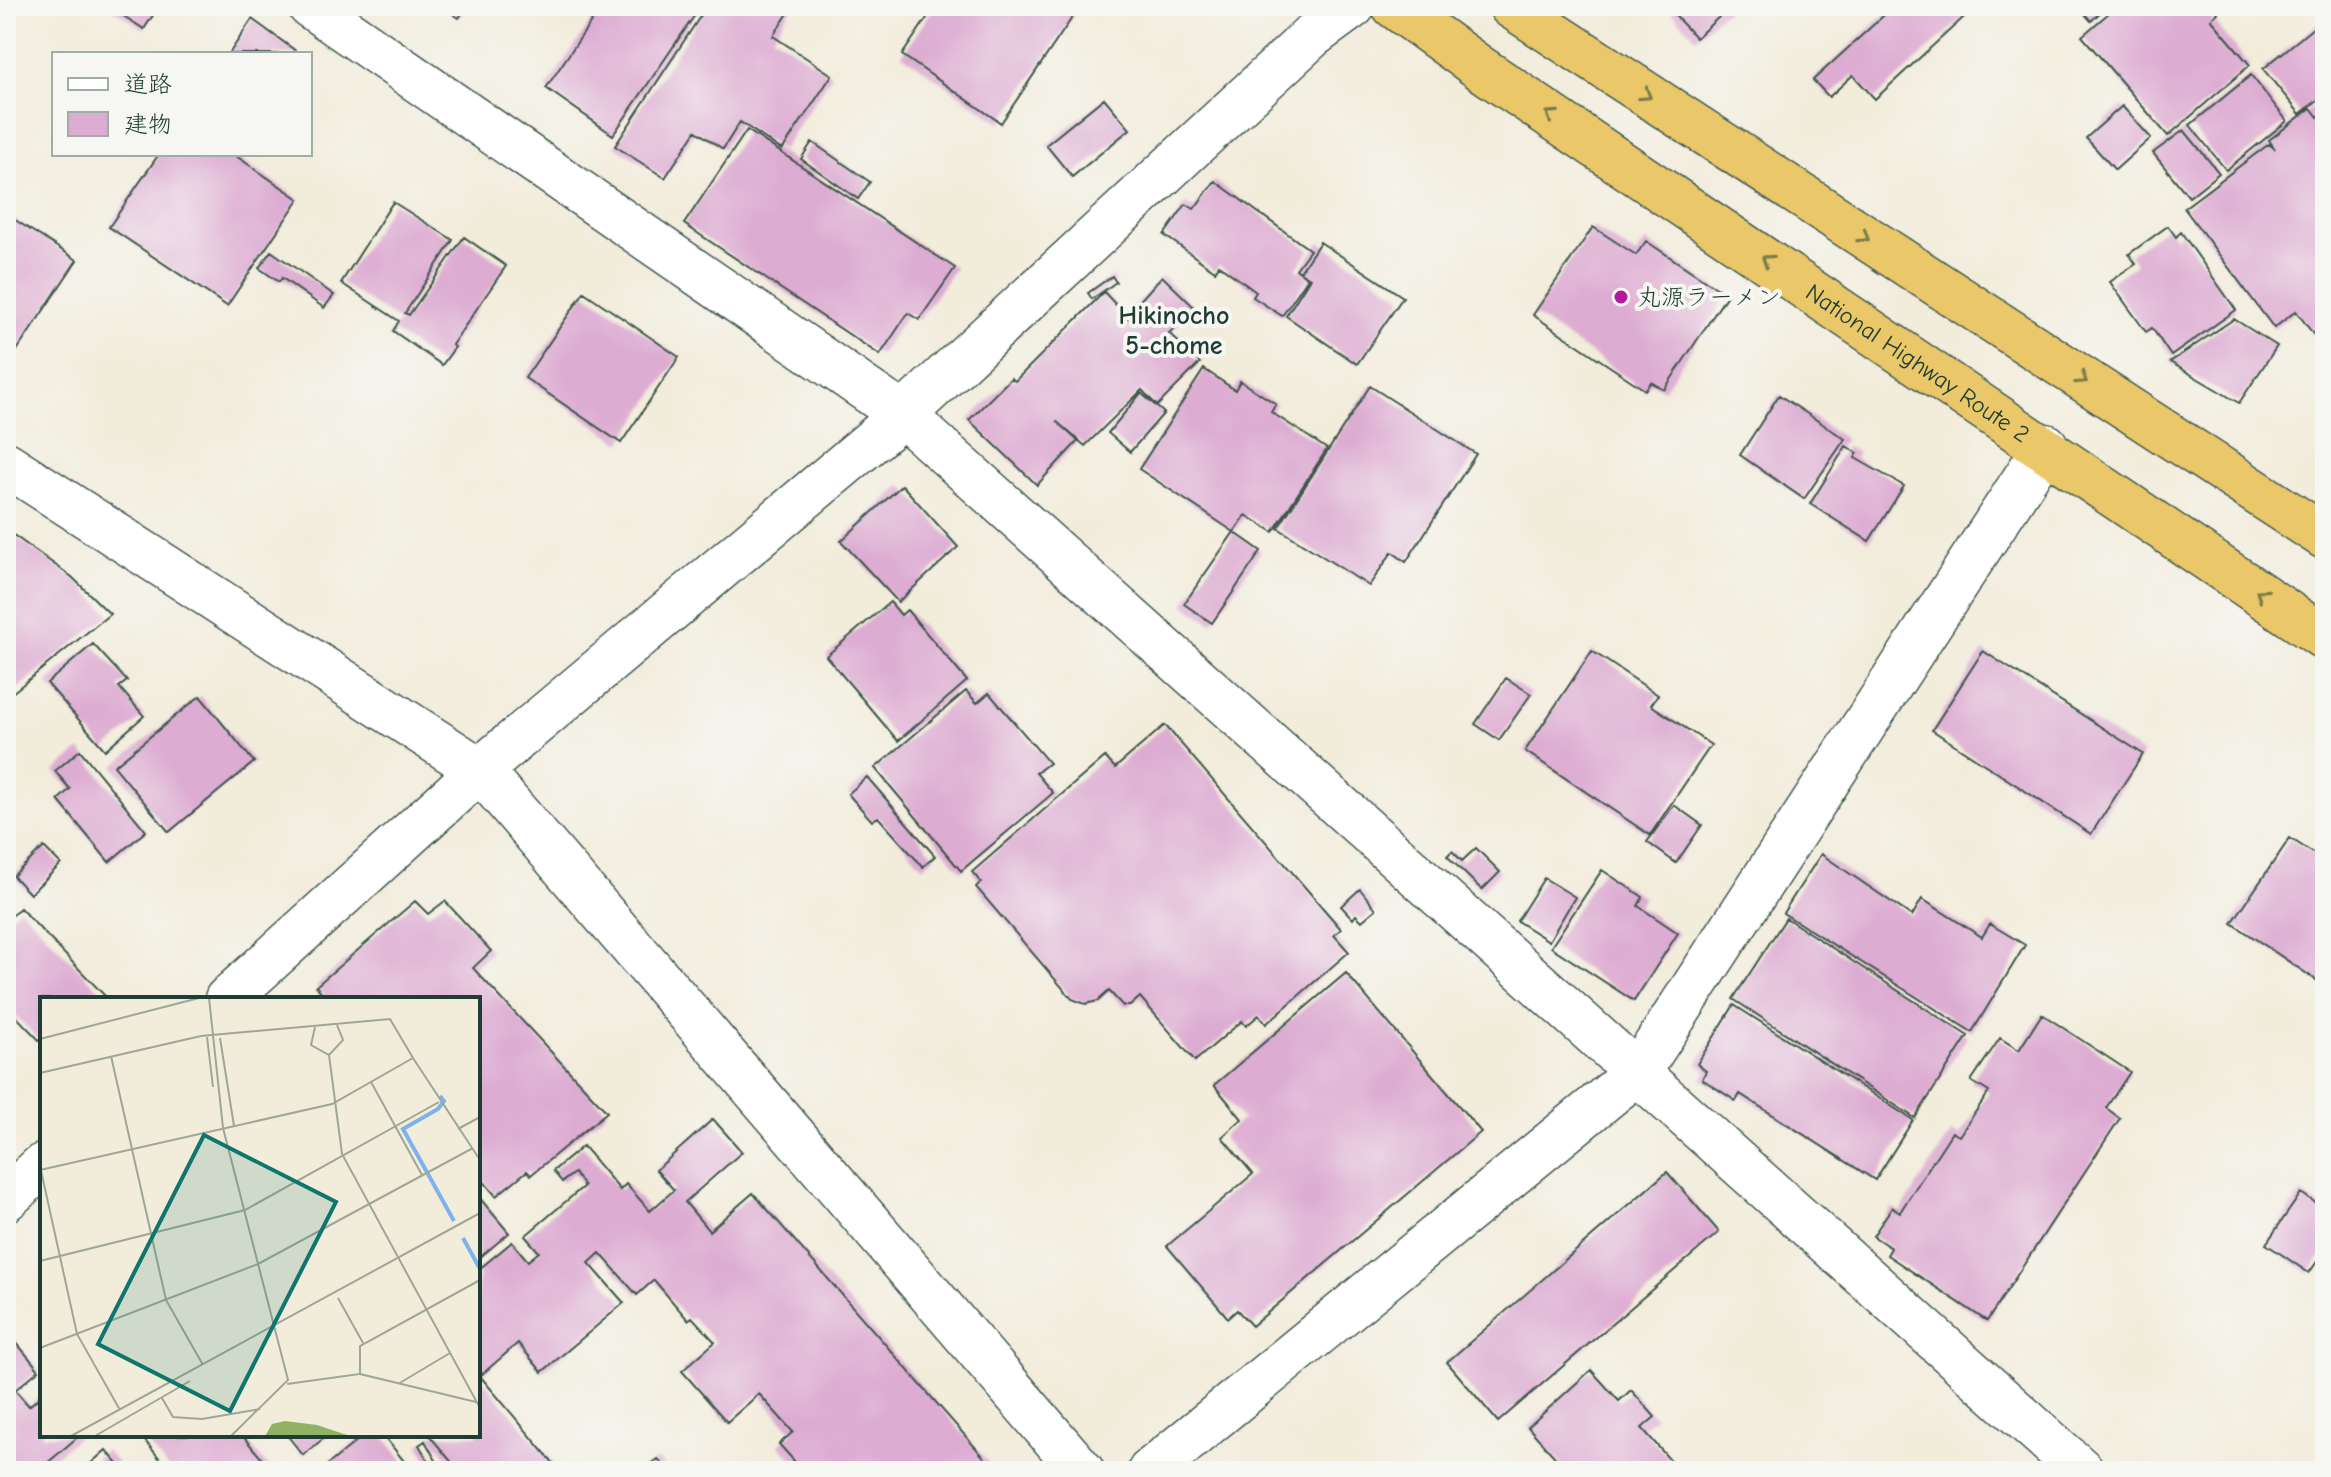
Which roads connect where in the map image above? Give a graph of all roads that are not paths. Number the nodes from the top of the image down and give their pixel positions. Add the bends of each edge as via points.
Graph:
1 (310, 6) edge
2 (1353, 6) edge
3 (1394, 6) edge
4 (1511, 6) edge
5 (903, 415) junction
6 (2046, 446) junction
7 (6, 464) edge
8 (2325, 537) edge
9 (2325, 638) edge
10 (480, 770) junction
11 (229, 997) edge
12 (1639, 1071) junction
13 (40, 1168) edge
14 (6, 1199) edge
15 (1082, 1471) edge
16 (1150, 1471) edge
17 (2082, 1471) edge

1 - 5 street
2 - 5 street via 1312,36
6 -> 3 highway, National Highway Route 2
4 -> 8 highway
5 - 10 street
5 - 12 street
9 -> 6 highway, National Highway Route 2
6 - 12 street
7 - 10 street
10 - 11 street
10 - 15 street
12 - 16 street
12 - 17 street
13 - 14 street

